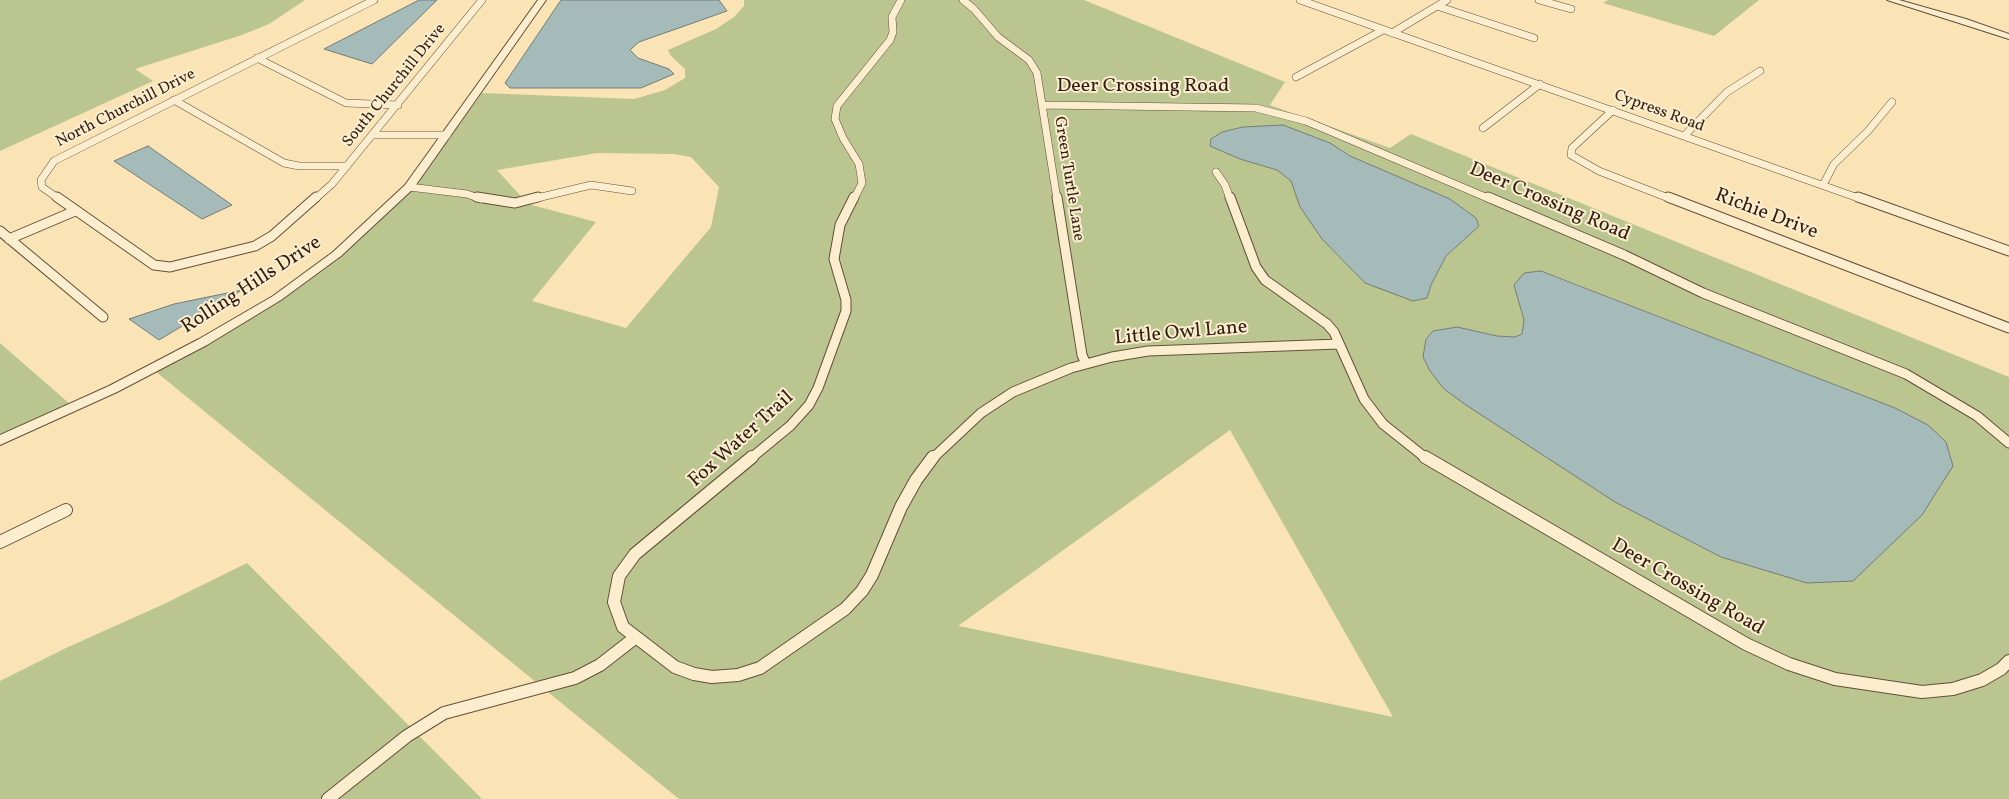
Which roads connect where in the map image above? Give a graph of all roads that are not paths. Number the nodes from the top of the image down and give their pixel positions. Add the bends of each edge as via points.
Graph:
1 (374, 0) edge
2 (482, 0) edge
3 (542, 0) edge
4 (901, 0) edge
5 (963, 0) edge
6 (1300, 0) edge
7 (1447, 0) edge
8 (1538, 0) edge
9 (1891, 0) edge
10 (1437, 6) junction
11 (1571, 9) dead end
12 (1383, 30) junction
13 (1392, 33) junction
14 (1534, 38) dead end
15 (2009, 38) edge
16 (257, 58) junction
17 (1760, 71) dead end
18 (1296, 77) dead end
19 (1540, 84) junction
20 (174, 100) junction
21 (1892, 102) dead end
22 (398, 105) junction
23 (1043, 105) junction
24 (1613, 110) junction
25 (1483, 128) dead end
26 (374, 135) junction
27 (447, 135) junction
28 (1684, 136) junction
29 (347, 166) junction
30 (1216, 172) dead end
31 (1823, 185) junction
32 (409, 187) junction
33 (632, 191) dead end
34 (75, 212) junction
35 (0, 231) edge
36 (9, 239) junction
37 (2009, 251) edge
38 (103, 317) dead end
39 (2009, 328) edge
40 (1338, 344) junction
41 (1086, 364) junction
42 (0, 440) edge
43 (2009, 442) edge
44 (66, 510) dead end
45 (0, 542) edge
46 (636, 637) junction
47 (2009, 661) edge
48 (328, 799) edge

1 - 16 street, North Churchill Drive
2 - 22 street, South Churchill Drive
3 - 27 street, Rolling Hills Drive
4 - 46 street, Fox Water Trail via 892,17 890,40 836,106 835,119 859,164 862,183 840,225 836,242 834,259 846,311 818,388 809,405 790,426 635,554 619,576 614,602 624,627
5 - 23 street, Green Turtle Lane via 998,37 1029,60 1037,73
6 - 12 street, Cypress Road
7 - 10 street
8 - 11 street
9 - 15 street
10 - 13 street
10 - 14 street
12 - 13 street, Cypress Road
12 - 18 street
13 - 19 street, Cypress Road
16 - 20 street, North Churchill Drive
16 - 22 street via 346,103
17 - 28 street via 1728,92
19 - 24 street, Cypress Road
19 - 25 street
20 - 29 street via 284,163
20 - 34 street, North Churchill Drive via 54,161 41,180 42,187
21 - 31 street via 1868,131 1837,160
22 - 26 street, South Churchill Drive
23 - 41 street, Green Turtle Lane
23 - 43 street, Deer Crossing Road via 1247,107 1306,121 1624,255 1703,293 1906,374 1977,416
24 - 28 street, Cypress Road
24 - 39 street, Richie Drive via 1572,148 1574,158 1599,171
26 - 27 street
26 - 29 street, South Churchill Drive
27 - 32 street, Rolling Hills Drive
28 - 31 street, Cypress Road
29 - 34 street, North Churchill Drive via 332,184 264,241 244,251 177,266 154,264
30 - 40 street, Deer Crossing Road via 1225,185 1256,267 1265,280 1321,318 1334,332
31 - 37 street, Cypress Road
32 - 33 street via 515,203 591,185
32 - 42 street, Rolling Hills Drive via 337,254 242,320 113,388
34 - 36 street
35 - 36 street
36 - 38 street
40 - 41 street, Little Owl Lane via 1148,351
40 - 47 street, Deer Crossing Road via 1364,400 1383,424 1412,449 1746,644 1789,664 1835,679 1922,692 1982,680 2002,669
41 - 46 street, Little Owl Lane via 1013,392 959,430 916,480 862,591 845,608 774,660 738,675 712,677 675,667
44 - 45 street
46 - 48 street via 600,665 575,678 475,702 444,713 407,736

